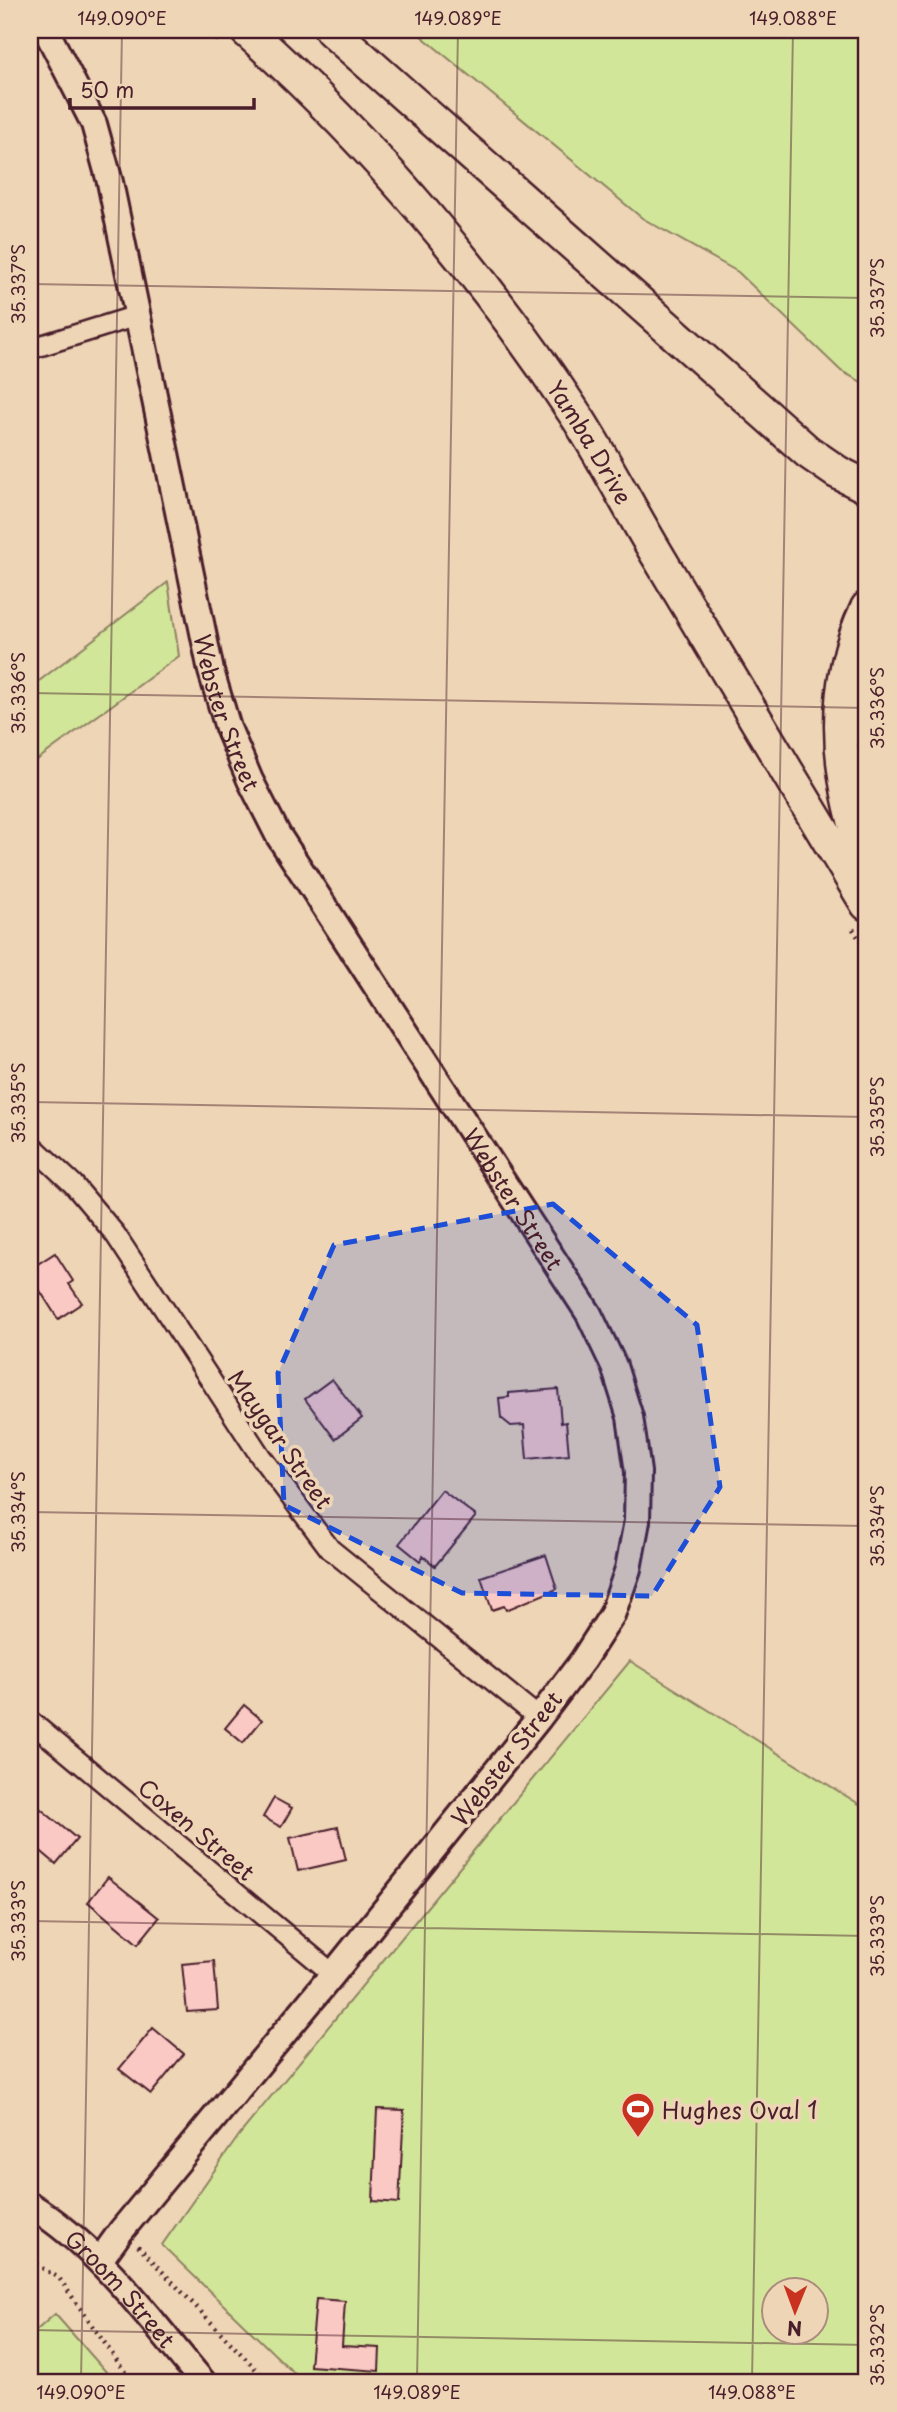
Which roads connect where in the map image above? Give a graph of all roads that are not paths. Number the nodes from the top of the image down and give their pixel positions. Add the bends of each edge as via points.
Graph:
1 (46, 30) edge
2 (331, 30) edge
3 (236, 39) edge
4 (136, 316) junction
5 (30, 349) edge
6 (867, 486) edge
7 (867, 608) edge
8 (867, 861) edge
9 (857, 911) edge
10 (30, 1144) edge
11 (539, 1718) junction
12 (30, 1721) edge
13 (333, 1974) junction
14 (30, 2205) edge
15 (100, 2260) junction
16 (203, 2382) edge

1 - 4 street, Webster Street via 94,124
2 - 6 main road via 808,452
3 - 9 main road, Yamba Drive via 344,125 425,215 517,331 580,422
4 - 5 street
4 - 11 street, Webster Street via 211,671 228,729 250,780 278,835 589,1314 614,1366 630,1418 638,1472 628,1569 612,1615
7 - 8 main road via 850,650 840,729 850,809
10 - 11 street, Maygar Street via 73,1184 115,1234 261,1457 330,1549
11 - 13 street, Webster Street
12 - 13 street, Coxen Street
13 - 15 street, Webster Street
14 - 15 street, Groom Street
15 - 16 street, Groom Street

